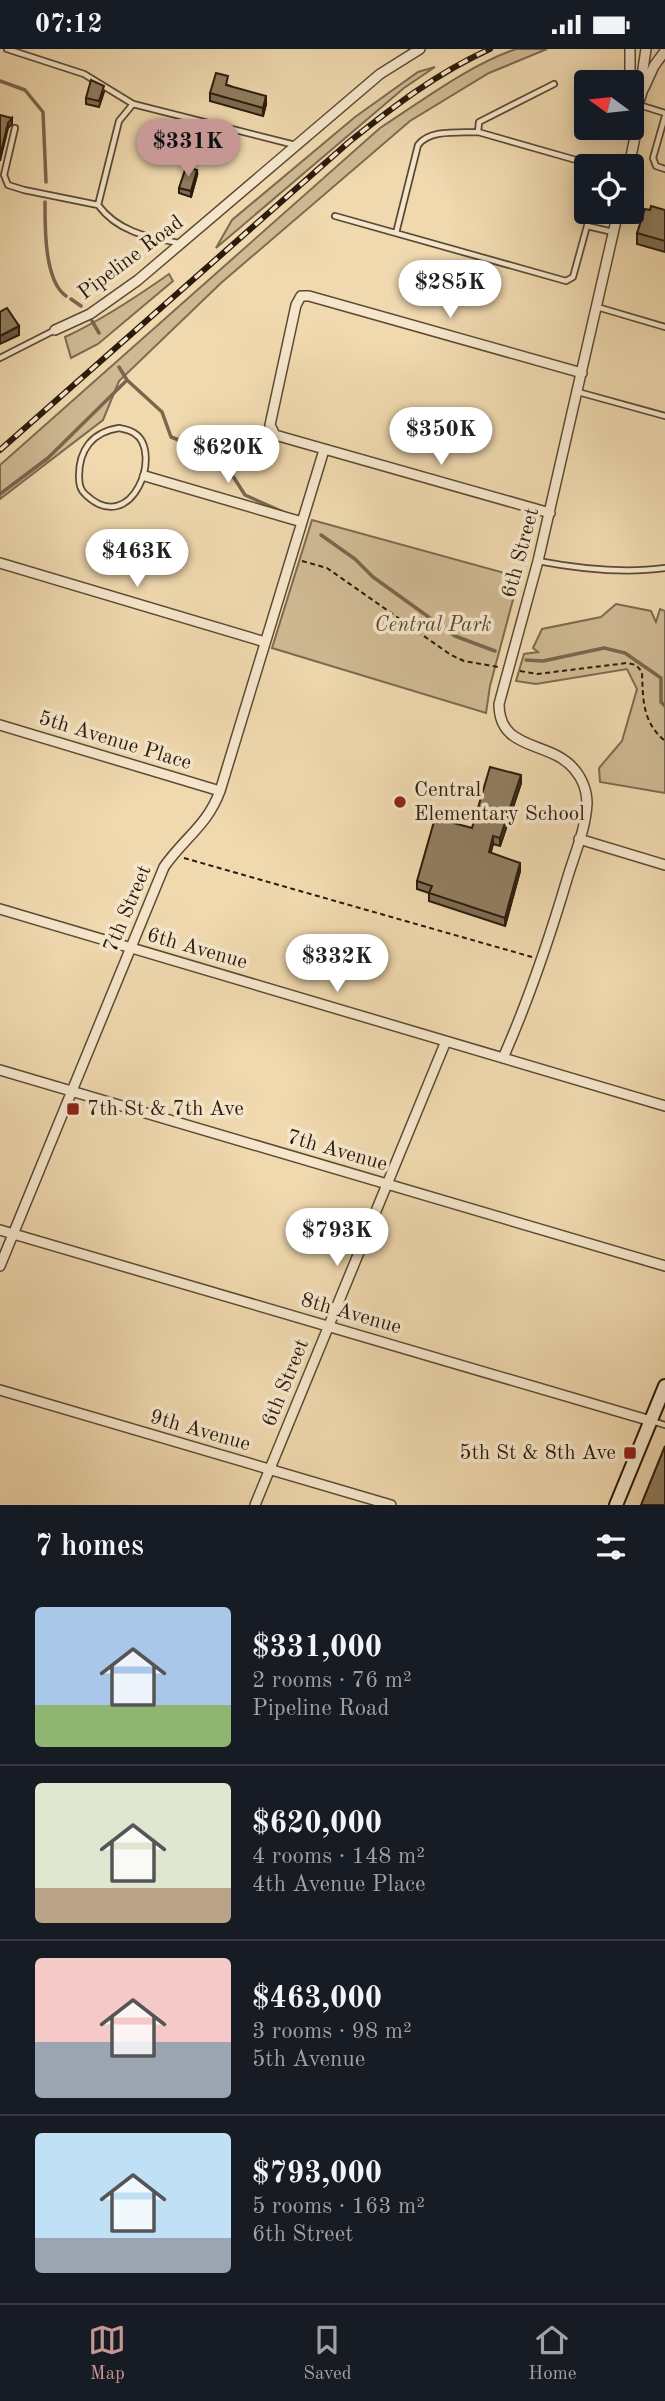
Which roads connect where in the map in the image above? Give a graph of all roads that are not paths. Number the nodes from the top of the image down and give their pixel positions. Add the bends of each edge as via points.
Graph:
1 (7, 49) edge
2 (420, 49) edge
3 (631, 49) edge
4 (646, 49) edge
5 (665, 51) edge
6 (630, 70) edge
7 (644, 76) edge
8 (554, 84) dead end
9 (644, 87) edge
10 (133, 104) junction
11 (644, 107) edge
12 (665, 114) edge
13 (15, 128) dead end
14 (478, 132) junction
15 (296, 145) junction
16 (574, 159) edge
17 (665, 169) edge
18 (98, 205) junction
19 (335, 216) dead end
20 (615, 224) edge
21 (587, 226) joint
22 (613, 232) junction
23 (396, 233) junction
24 (182, 243) junction
25 (596, 307) junction
26 (665, 327) edge
27 (55, 330) joint
28 (1, 358) edge
29 (0, 367) edge
30 (582, 373) junction
31 (577, 392) junction
32 (665, 416) edge
33 (324, 450) junction
34 (145, 475) junction
35 (550, 513) junction
36 (302, 522) junction
37 (538, 561) junction
38 (0, 563) edge
39 (665, 568) edge
40 (265, 642) junction
41 (0, 725) edge
42 (220, 791) junction
43 (579, 839) junction
44 (665, 865) edge
45 (0, 909) edge
46 (131, 948) junction
47 (446, 1041) junction
48 (503, 1058) junction
49 (0, 1070) edge
50 (72, 1091) junction
51 (665, 1106) edge
52 (387, 1184) junction
53 (0, 1230) edge
54 (13, 1234) junction
55 (0, 1266) edge
56 (665, 1266) edge
57 (328, 1326) junction
58 (665, 1387) edge
59 (0, 1390) edge
60 (651, 1420) junction
61 (665, 1425) edge
62 (269, 1469) junction
63 (255, 1505) edge
64 (391, 1505) edge
65 (616, 1505) edge

1 - 10 lane via 84,73
2 - 15 street, Pipeline Road via 380,74
3 - 6 street
4 - 7 street
5 - 9 street
8 - 14 lane via 478,122
10 - 15 lane
10 - 18 lane via 118,121
11 - 12 lane
12 - 17 lane via 653,158 656,166
13 - 18 lane via 5,174 8,185
14 - 16 lane
14 - 23 lane via 423,138
15 - 24 street, Pipeline Road
18 - 24 lane via 107,217 139,235
19 - 23 lane
20 - 22 street, 6th Street
21 - 22 lane
21 - 23 lane via 573,277 566,281
22 - 25 street, 6th Street
24 - 27 street, Pipeline Road via 90,314
25 - 26 lane
25 - 30 street, 6th Street
27 - 28 lane
28 - 29 lane
30 - 31 street, 6th Street
30 - 33 street via 302,296 296,305 270,425 275,435
31 - 32 lane
31 - 35 street, 6th Street
33 - 35 street
33 - 36 street, 7th Street
34 - 34 lane via 124,506 106,506 80,486 82,451 106,430 136,433 144,449
34 - 36 street
35 - 37 street, 6th Street
36 - 40 street, 7th Street
37 - 39 lane via 621,571
37 - 43 street, 6th Street via 499,704 501,722 514,737 558,755 576,770 587,803
38 - 40 street
40 - 42 street, 7th Street
41 - 42 street, 5th Avenue Place
42 - 46 street, 7th Street via 205,821 164,867
43 - 44 street
43 - 48 street, 6th Street via 543,960
45 - 46 street, 6th Avenue
46 - 47 street, 6th Avenue
46 - 50 street, 7th Street
47 - 48 street, 6th Avenue
47 - 52 street, 6th Street
48 - 51 street, 6th Avenue
49 - 50 street, 7th Avenue
50 - 52 street, 7th Avenue
50 - 54 street, 7th Street
52 - 56 street, 7th Avenue
52 - 57 street, 6th Street
53 - 54 street, 8th Avenue
54 - 55 street, 7th Street
54 - 57 street, 8th Avenue
57 - 60 street, 8th Avenue
57 - 62 street, 6th Street
58 - 60 street
59 - 62 street, 9th Avenue
60 - 61 lane
60 - 65 street
62 - 63 street, 6th Street
62 - 64 street, 9th Avenue

